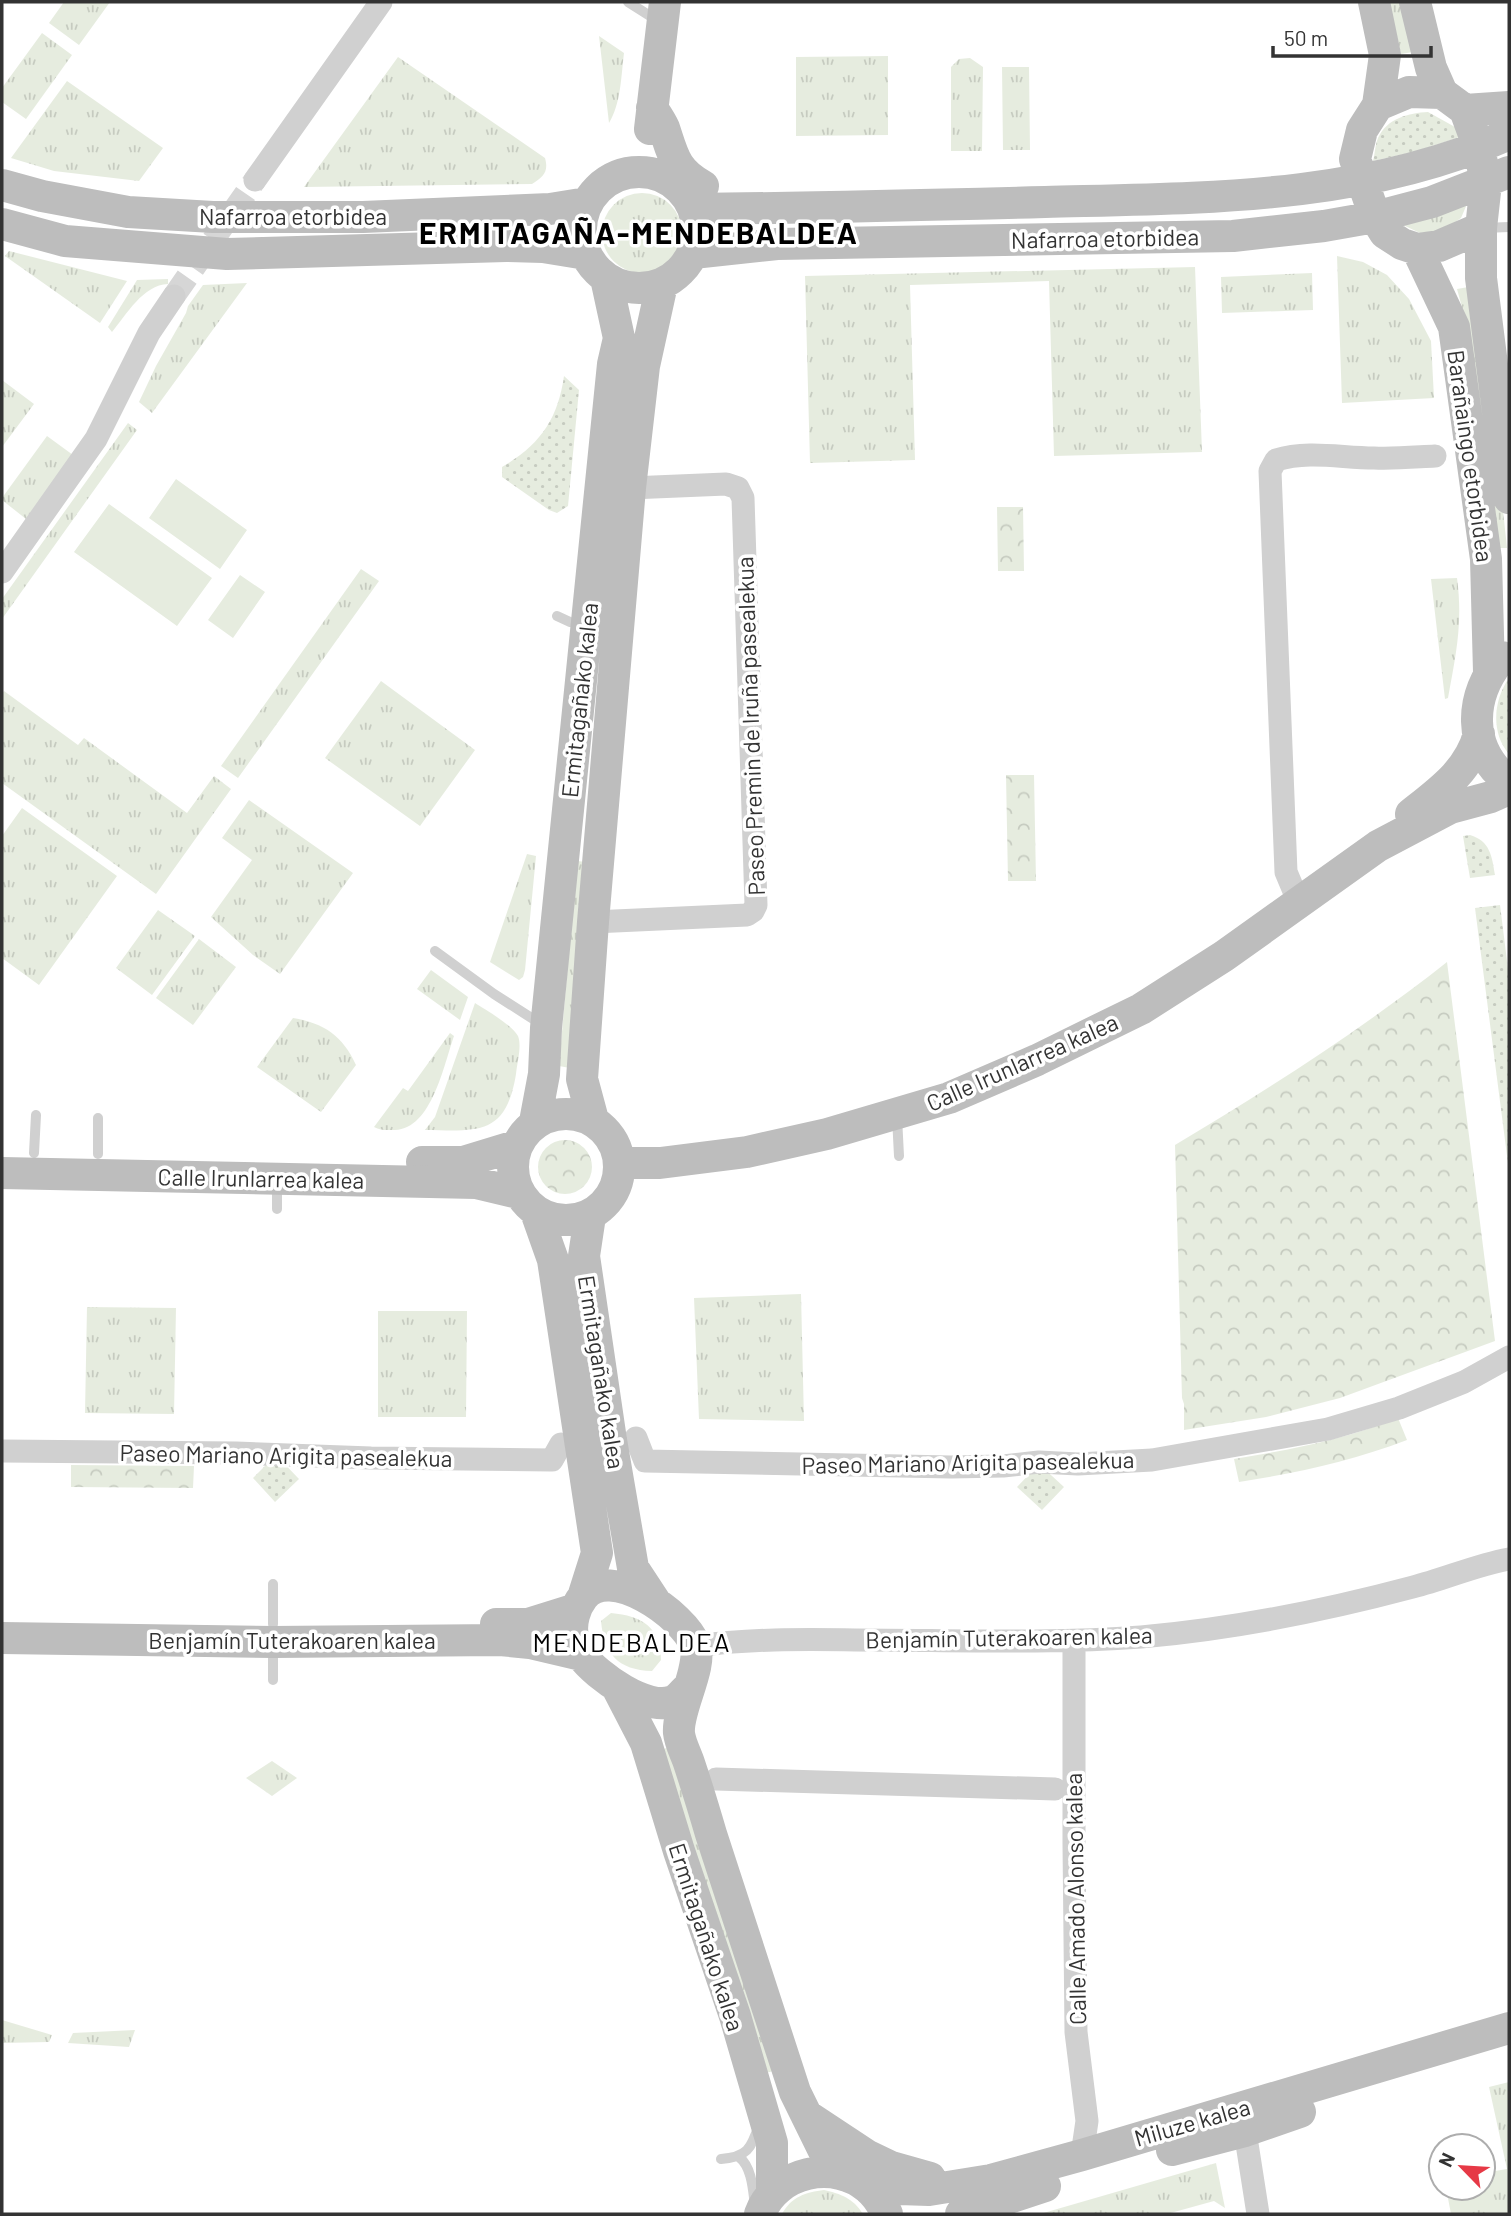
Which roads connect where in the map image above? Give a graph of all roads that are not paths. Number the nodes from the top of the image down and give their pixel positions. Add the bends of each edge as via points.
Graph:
1 (381, 2) edge
2 (628, 2) edge
3 (1374, 2) edge
4 (1415, 2) edge
5 (664, 13) edge
6 (1453, 102) junction
7 (1378, 105) junction
8 (1509, 107) edge
9 (652, 108) junction
10 (1509, 134) edge
11 (1479, 148) junction
12 (645, 172) junction
13 (1497, 178) edge
14 (255, 180) tunnel mouth
15 (1362, 181) junction
16 (2, 185) edge
17 (587, 203) junction
18 (841, 207) junction
19 (694, 209) junction
20 (1375, 217) junction
21 (2, 224) edge
22 (1502, 228) edge
23 (461, 247) junction
24 (1417, 249) junction
25 (693, 253) junction
26 (586, 254) junction
27 (606, 278) junction
28 (662, 284) junction
29 (174, 296) tunnel mouth
30 (613, 364) junction
31 (1435, 456) dead end
32 (630, 488) junction
33 (1509, 498) edge
34 (2, 572) edge
35 (1499, 661) edge
36 (1479, 734) junction
37 (1509, 782) edge
38 (1509, 789) edge
39 (1378, 846) junction
40 (1299, 903) junction
41 (593, 922) junction
42 (435, 951) dead end
43 (546, 1028) junction
44 (36, 1115) dead end
45 (897, 1115) junction
46 (98, 1118) dead end
47 (593, 1120) junction
48 (526, 1134) junction
49 (2, 1153) edge
50 (34, 1153) junction
51 (98, 1154) junction
52 (899, 1156) dead end
53 (620, 1163) junction
54 (2, 1173) edge
55 (277, 1178) junction
56 (527, 1203) junction
57 (276, 1209) dead end
58 (590, 1216) junction
59 (1509, 1357) edge
60 (636, 1438) dead end
61 (561, 1444) dead end
62 (2, 1451) edge
63 (1509, 1548) edge
64 (1509, 1559) edge
65 (1482, 1564) junction
66 (274, 1584) dead end
67 (580, 1602) junction
68 (657, 1604) junction
69 (2, 1620) edge
70 (273, 1633) junction
71 (2, 1638) edge
72 (1074, 1641) junction
73 (695, 1646) junction
74 (581, 1656) junction
75 (273, 1680) dead end
76 (617, 1687) junction
77 (689, 1687) junction
78 (716, 1779) dead end
79 (1055, 1788) dead end
80 (1509, 2028) edge
81 (1509, 2049) edge
82 (764, 2112) junction
83 (806, 2115) junction
84 (1245, 2131) junction
85 (1082, 2155) junction
86 (739, 2157) junction
87 (721, 2159) dead end
88 (856, 2181) junction
89 (958, 2199) edge
90 (763, 2207) edge
91 (887, 2214) edge
92 (1258, 2214) edge

1 - 14 street
2 - 5 lane
3 - 7 street via 1385,55
4 - 6 street via 1431,68
5 - 9 street
6 - 7 street via 1409,92
6 - 8 street
6 - 11 street, Barañaingo etorbidea
7 - 15 street via 1362,130 1355,159
9 - 12 street
9 - 18 street, Nafarroa etorbidea via 675,161 706,187 747,198 814,198
10 - 11 street, Nafarroa etorbidea
11 - 13 street, Barañaingo etorbidea
11 - 15 street, Nafarroa etorbidea
12 - 17 street via 611,178
12 - 19 street via 675,183
13 - 20 street, Nafarroa etorbidea
13 - 22 street, Barañaingo etorbidea
15 - 18 street, Nafarroa etorbidea via 1213,198
15 - 20 street
16 - 17 street, Nafarroa etorbidea via 128,212 213,217 363,217 550,209
17 - 26 street via 581,237
18 - 19 street, Nafarroa etorbidea
19 - 25 street via 698,232
20 - 24 street via 1385,233
20 - 25 street, Nafarroa etorbidea via 1233,236 777,244
21 - 23 street, Nafarroa etorbidea via 65,241 227,254
22 - 24 street
22 - 33 street, Barañaingo etorbidea via 1481,278
23 - 26 street, Nafarroa etorbidea via 543,247
23 - 30 street, Nafarroa etorbidea via 471,254 527,258 556,266 589,284 604,318
24 - 35 street, Barañaingo etorbidea via 1454,327
25 - 28 street via 675,277
26 - 27 street
27 - 28 street via 624,287
27 - 30 street, Ermitagañako kalea via 619,338
28 - 32 street, Ermitagañako kalea via 644,366
29 - 34 street via 149,333 96,439
30 - 43 street, Ermitagañako kalea via 572,620
31 - 40 street via 1290,455 1276,460 1270,471 1286,872
32 - 41 street, Ermitagañako kalea
32 - 41 street, Paseo Premin de Iruña pasealekua via 726,484 738,488 743,498 756,905 747,915
35 - 36 street via 1478,699
36 - 37 street via 1492,765
36 - 39 street, Calle Irunlarrea kalea via 1463,767
38 - 39 street, Calle Irunlarrea kalea via 1450,807
39 - 40 street, Calle Irunlarrea kalea
40 - 45 street, Calle Irunlarrea kalea via 1141,1009 950,1098
41 - 47 street, Ermitagañako kalea via 582,1079
42 - 43 lane
43 - 48 street, Ermitagañako kalea via 544,1074
44 - 50 lane
45 - 52 lane
45 - 53 street, Calle Irunlarrea kalea via 747,1152
46 - 51 lane
47 - 48 street via 554,1114
47 - 53 street via 612,1138
48 - 51 street, Calle Irunlarrea kalea via 463,1162
48 - 56 street via 512,1170
49 - 50 street, Calle Irunlarrea kalea
50 - 51 street, Calle Irunlarrea kalea
53 - 58 street via 618,1184 607,1203
54 - 55 street, Calle Irunlarrea kalea
55 - 56 street, Calle Irunlarrea kalea via 476,1184
55 - 57 lane
56 - 58 street via 563,1221
56 - 67 street, Ermitagañako kalea via 553,1260 597,1553
58 - 68 street, Ermitagañako kalea via 584,1256 633,1568
59 - 60 street, Paseo Mariano Arigita pasealekua via 1464,1382 1340,1426 1152,1460 951,1467 645,1461
61 - 62 street, Paseo Mariano Arigita pasealekua via 552,1460
63 - 65 street, Benjamín Tuterakoaren kalea
64 - 65 street, Benjamín Tuterakoaren kalea
65 - 72 street, Benjamín Tuterakoaren kalea via 1416,1587 1275,1620 1186,1633
66 - 70 lane
67 - 68 street via 598,1586 616,1585
67 - 70 street, Benjamín Tuterakoaren kalea via 528,1624
67 - 74 street via 572,1623
68 - 73 street via 680,1622
69 - 70 street, Benjamín Tuterakoaren kalea
70 - 71 street, Benjamín Tuterakoaren kalea
70 - 74 street, Benjamín Tuterakoaren kalea via 500,1640
70 - 75 lane
72 - 73 street, Benjamín Tuterakoaren kalea via 766,1639
72 - 85 street, Calle Amado Alonso kalea via 1076,2032 1087,2121
73 - 77 street
74 - 76 street
76 - 77 street via 660,1703 674,1701
76 - 82 street, Ermitagañako kalea via 646,1743
77 - 83 street, Ermitagañako kalea via 679,1732
78 - 79 street
80 - 85 street, Miluze kalea
81 - 84 street, Miluze kalea
82 - 86 lane via 753,2141
82 - 90 street, Ermitagañako kalea via 772,2143
83 - 88 street, Ermitagañako kalea via 822,2149
83 - 89 street via 868,2156
84 - 89 street, Miluze kalea via 1021,2193
84 - 92 street
85 - 89 street, Miluze kalea via 991,2180
86 - 87 lane
86 - 90 lane
88 - 89 street, Miluze kalea via 929,2190
88 - 90 street, Miluze kalea via 821,2171 799,2176 785,2183
88 - 91 street, Ermitagañako kalea via 881,2202

